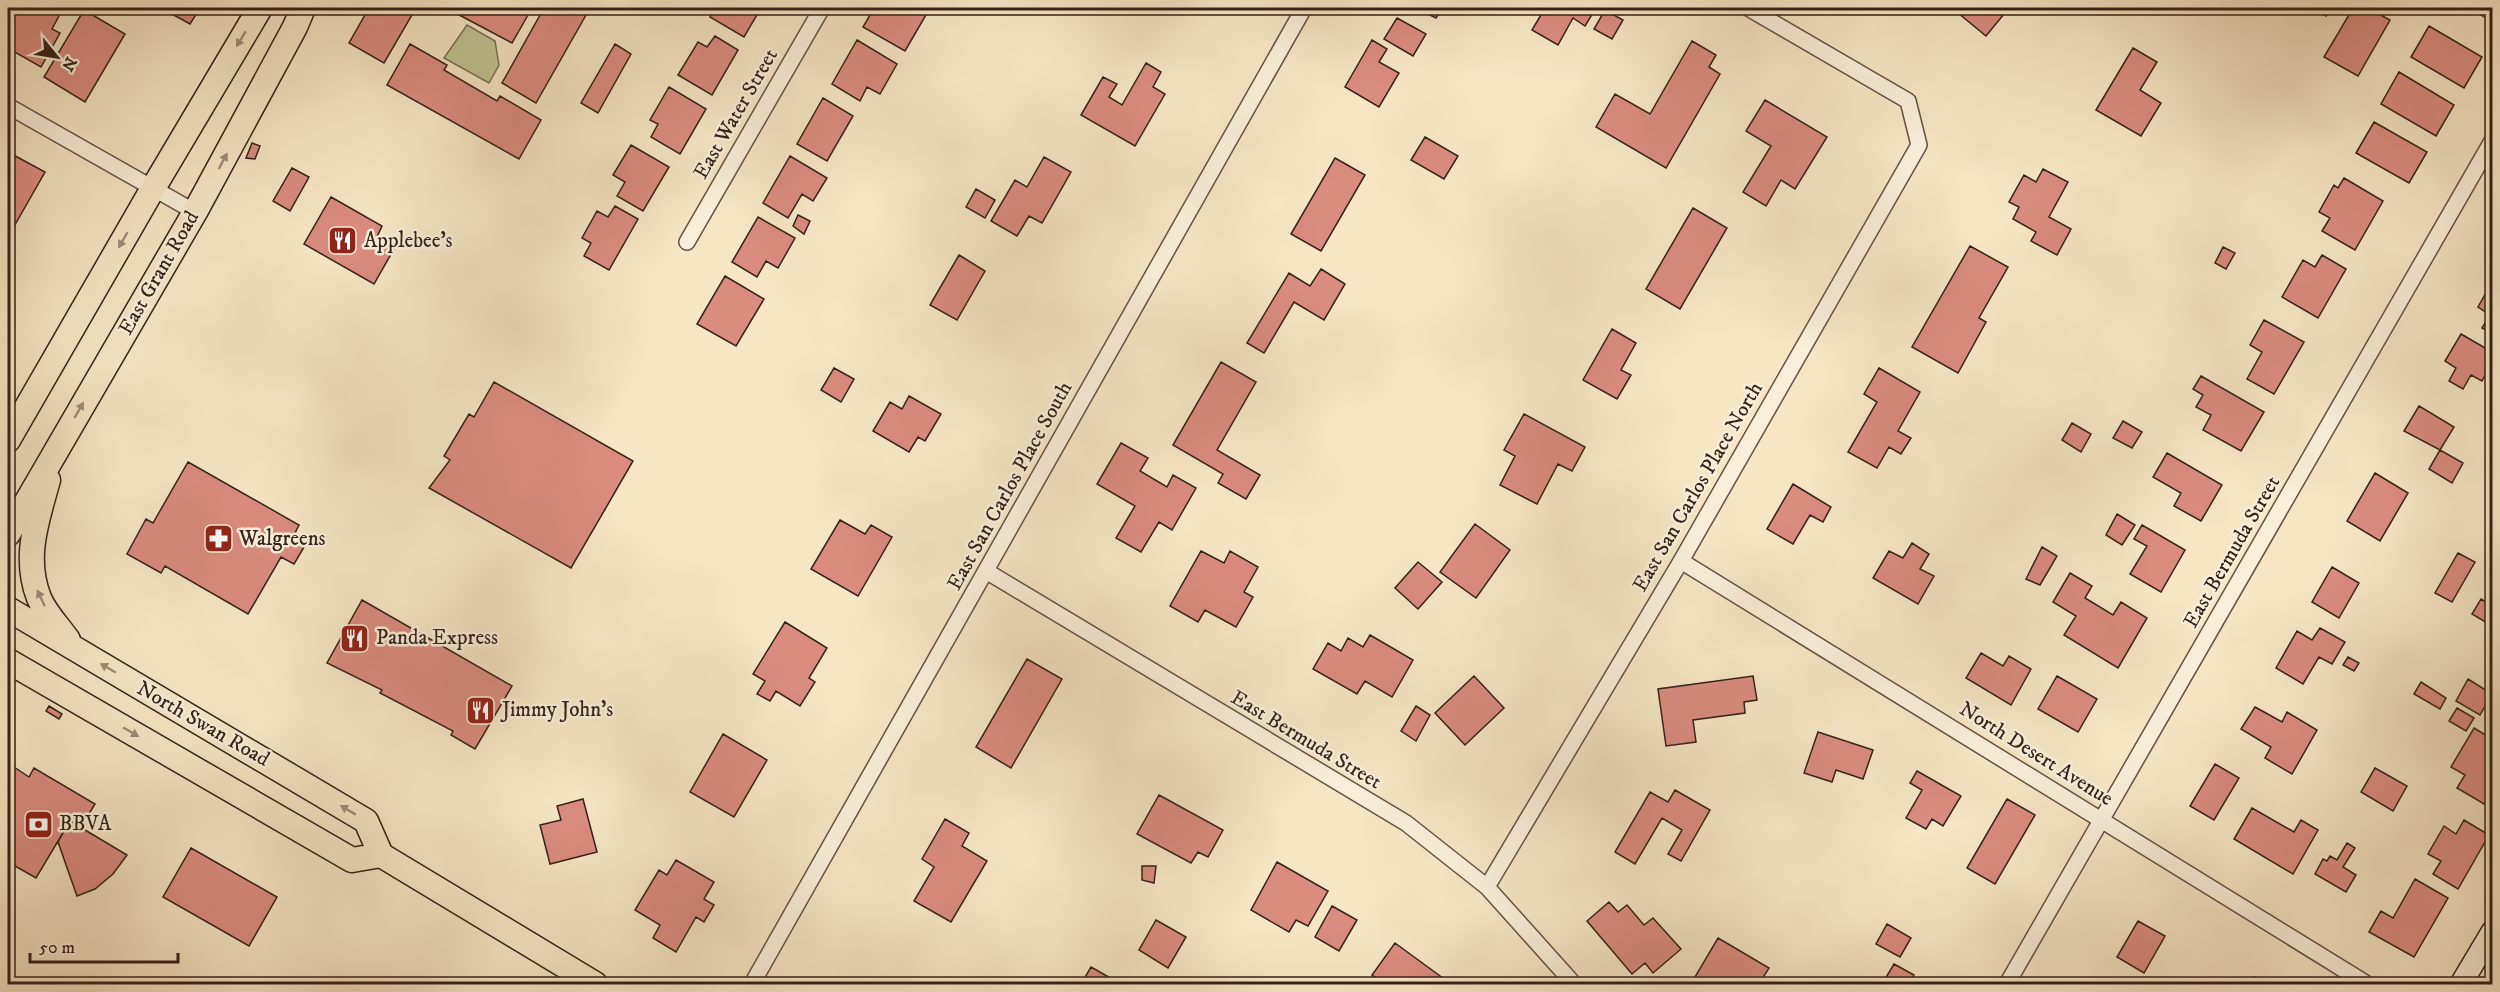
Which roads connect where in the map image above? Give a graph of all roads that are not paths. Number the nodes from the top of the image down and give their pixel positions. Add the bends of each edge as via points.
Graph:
1 (260, 8) edge
2 (303, 8) edge
3 (822, 8) edge
4 (1304, 8) edge
5 (1748, 8) edge
6 (2485, 8) edge
7 (2493, 12) edge
8 (8, 106) edge
9 (2493, 141) edge
10 (152, 189) junction
11 (195, 212) junction
12 (687, 242) dead end
13 (8, 440) edge
14 (57, 448) junction
15 (8, 534) edge
16 (1681, 561) junction
17 (986, 571) junction
18 (8, 609) edge
19 (73, 647) junction
20 (8, 661) edge
21 (2103, 820) junction
22 (381, 855) junction
23 (1487, 887) junction
24 (2493, 932) edge
25 (595, 984) edge
26 (752, 984) edge
27 (1574, 984) edge
28 (2007, 984) edge
29 (2367, 984) edge
30 (2461, 984) edge

1 -> 10 main road
11 -> 2 main road, East Grant Road
3 - 12 street, East Water Street
4 - 17 street, East San Carlos Place South
5 - 16 street, East San Carlos Place North via 1908,101 1919,145
6 - 7 street
8 - 10 street
9 - 21 street, East Bermuda Street
10 - 11 street
10 -> 13 main road
14 -> 11 main road, East Grant Road
14 - 15 main road, East Grant Road
19 -> 14 main road via 40,600 30,558 33,533
16 - 21 street, North Desert Avenue
16 - 23 street, East San Carlos Place North
17 - 23 street, East Bermuda Street via 1406,823
17 - 26 street, East San Carlos Place South
18 - 19 main road, North Swan Road
22 -> 19 main road, North Swan Road via 366,821
20 -> 22 main road, North Swan Road via 352,860
21 - 28 street, East Bermuda Street
21 - 29 street, North Desert Avenue
22 - 25 main road
23 - 27 street, East Bermuda Street
24 - 30 street

